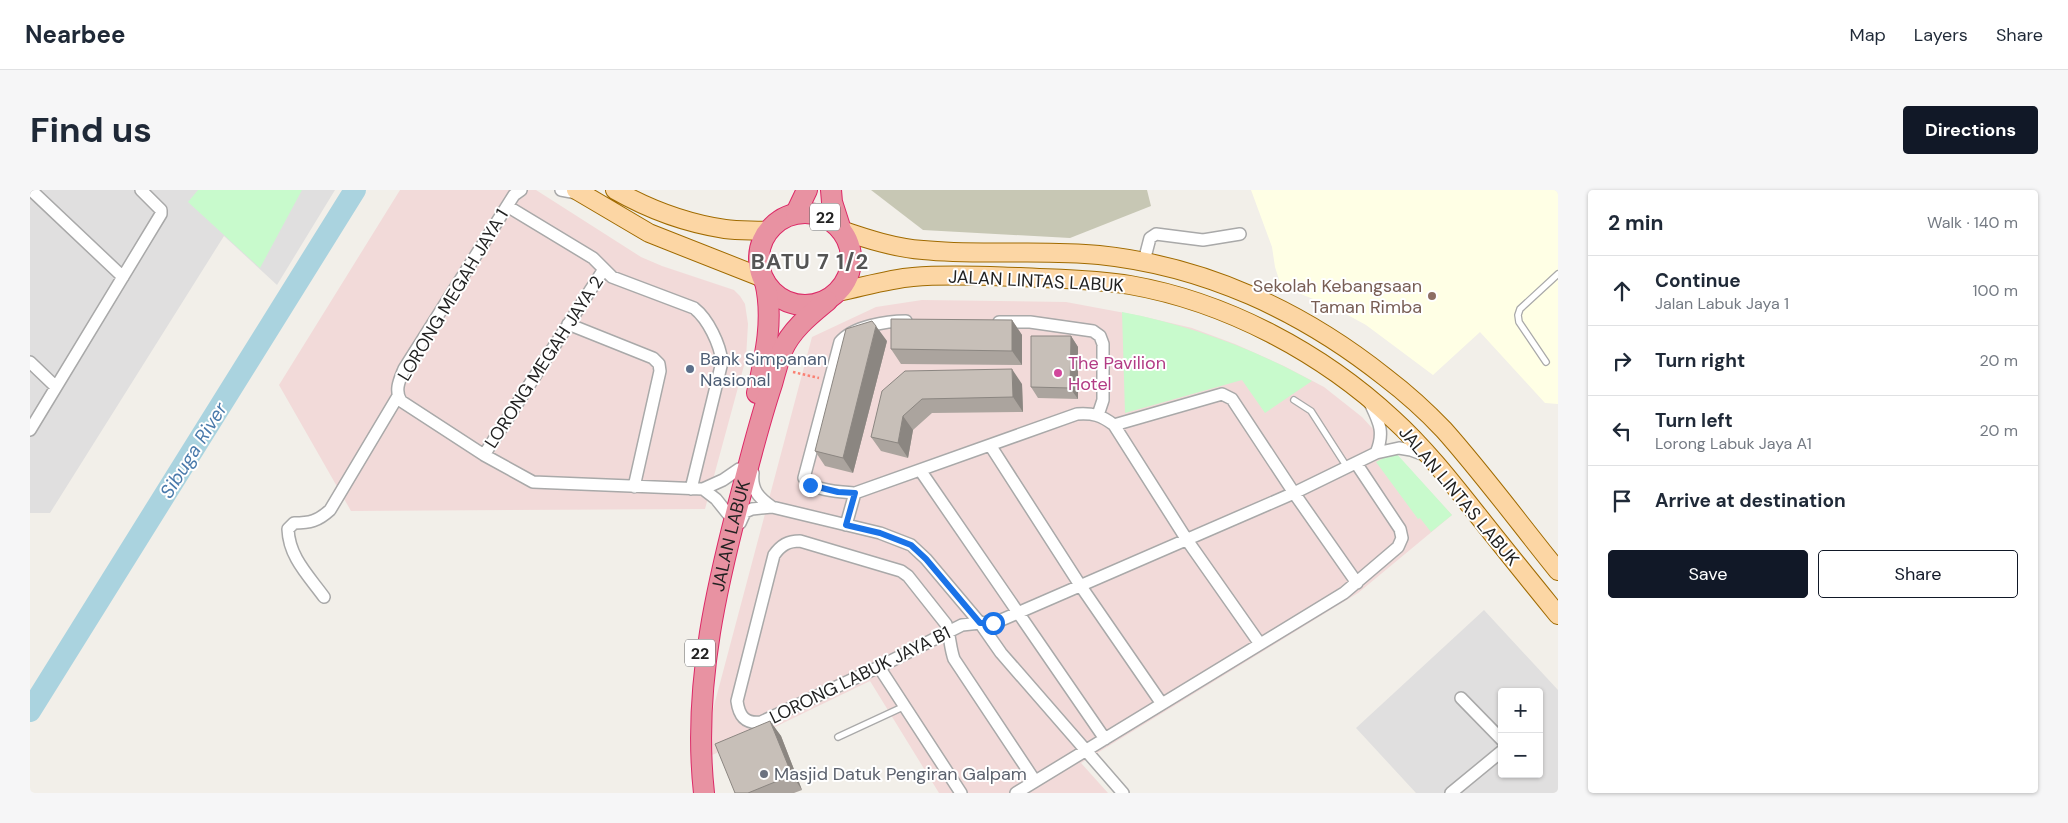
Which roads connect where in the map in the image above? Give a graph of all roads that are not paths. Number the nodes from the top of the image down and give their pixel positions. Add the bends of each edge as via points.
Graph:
1 (31, 190) edge
2 (141, 190) edge
3 (561, 190) edge
4 (615, 190) edge
5 (807, 190) edge
6 (831, 190) edge
7 (517, 192) edge
8 (579, 192) edge
9 (507, 206) junction
10 (796, 214) junction
11 (842, 230) junction
12 (768, 231) junction
13 (1240, 234) dead end
14 (1144, 261) junction
15 (604, 269) junction
16 (1558, 274) edge
17 (123, 277) junction
18 (764, 280) junction
19 (832, 297) junction
20 (916, 321) edge
21 (992, 322) edge
22 (568, 324) junction
23 (30, 362) edge
24 (1546, 362) dead end
25 (56, 386) junction
26 (1366, 394) junction
27 (398, 396) junction
28 (1294, 400) dead end
29 (1098, 415) junction
30 (759, 423) junction
31 (1114, 425) junction
32 (30, 430) edge
33 (990, 445) junction
34 (1376, 453) junction
35 (484, 454) junction
36 (1432, 458) junction
37 (1351, 465) junction
38 (739, 469) junction
39 (920, 470) junction
40 (634, 487) junction
41 (697, 489) junction
42 (855, 493) junction
43 (1294, 493) junction
44 (772, 507) junction
45 (728, 514) junction
46 (846, 525) junction
47 (1187, 540) junction
48 (725, 554) junction
49 (1558, 571) edge
50 (1357, 583) junction
51 (1080, 585) junction
52 (324, 597) dead end
53 (1017, 612) junction
54 (1558, 615) edge
55 (980, 623) junction
56 (948, 632) junction
57 (1260, 644) junction
58 (879, 667) junction
59 (1461, 698) dead end
60 (1162, 704) junction
61 (905, 706) junction
62 (1498, 736) edge
63 (838, 737) dead end
64 (1105, 739) junction
65 (1084, 751) junction
66 (1498, 753) edge
67 (1036, 781) junction
68 (698, 793) edge
69 (704, 793) edge
70 (961, 793) edge
71 (1016, 793) edge
72 (1123, 793) edge
73 (1451, 793) edge

1 - 17 street
2 - 17 street via 161,210 161,214
3 - 8 street
4 - 12 main road via 667,216 692,223
5 - 10 highway, 22
6 - 11 highway
7 - 9 street, LORONG MEGAH JAYA 1
8 - 18 main road via 649,233
9 - 15 street via 593,258
9 - 27 street, LORONG MEGAH JAYA 1 via 404,369
10 - 11 highway, 22 via 821,215
10 - 12 highway, 22 via 785,217
11 - 14 main road, JALAN LINTAS LABUK via 921,250 1057,252
11 - 19 highway, 22 via 850,248 851,269 846,282
12 - 18 highway, 22 via 759,258
13 - 14 street via 1203,240 1156,234 1150,238
14 - 49 main road, JALAN LINTAS LABUK via 1234,288 1313,326 1350,350 1410,397 1443,430
15 - 22 street, LORONG MEGAH JAYA 2
15 - 41 street via 612,276 694,308 721,350 721,370
16 - 24 lane via 1518,314 1519,322
17 - 25 street
18 - 19 highway via 774,293 793,303 813,305
18 - 38 highway, JALAN LABUK / 22 via 770,301 769,328
19 - 26 main road, JALAN LINTAS LABUK via 889,280 914,277 1089,280 1132,286 1234,316 1302,351
19 - 30 highway, JALAN LABUK / 22 via 807,317 782,351
20 - 42 street via 888,321 850,334 840,342 804,478 810,485
21 - 29 street via 1030,322 1093,331 1100,336 1103,344 1103,400
22 - 35 street, LORONG MEGAH JAYA 2
22 - 40 street via 653,358 659,364
23 - 25 street
25 - 32 street
26 - 34 street via 1381,432
26 - 36 main road, JALAN LINTAS LABUK
27 - 35 street, LORONG MEGAH JAYA 1 via 405,405
27 - 52 street via 330,510 319,519 310,523 294,523 288,529 292,552
28 - 37 lane via 1311,411
29 - 31 street
29 - 33 street via 1076,414
30 - 44 street via 752,480 757,494
30 - 48 highway, JALAN LABUK / 22
31 - 43 street via 1227,395
31 - 47 street
33 - 39 street
33 - 51 street
34 - 36 street, LORONG LABUK JAYA B1 via 1399,448
34 - 37 street, LORONG LABUK JAYA B1
35 - 40 street, LORONG MEGAH JAYA 1 via 533,482
36 - 54 main road, JALAN LINTAS LABUK
37 - 43 street, LORONG LABUK JAYA B1
37 - 50 street via 1400,529 1402,538 1398,547
38 - 41 street, LORONG MEGAH JAYA 1 via 723,480
38 - 45 highway, JALAN LABUK / 22
39 - 42 street
39 - 53 street
40 - 41 street, LORONG MEGAH JAYA 1
41 - 45 street via 716,499
42 - 46 street
43 - 47 street, LORONG LABUK JAYA B1
43 - 50 street
44 - 46 street
44 - 48 street via 745,512
45 - 68 highway, JALAN LABUK / 22 via 694,685 692,731
46 - 55 street via 911,545
47 - 51 street, LORONG LABUK JAYA B1
47 - 57 street
48 - 69 highway, JALAN LABUK / 22 via 705,665 701,713
50 - 57 street
51 - 53 street, LORONG LABUK JAYA B1
51 - 60 street
53 - 55 street, LORONG LABUK JAYA B1 via 999,621
53 - 64 street
55 - 56 street, LORONG LABUK JAYA B1 via 962,625
55 - 65 street via 1001,653
56 - 58 street, LORONG LABUK JAYA B1
56 - 58 street, LORONG LABUK JAYA B1 via 946,624 901,571 800,541 784,544 774,555 737,701 744,719 761,722
56 - 67 street via 954,659
57 - 60 street
58 - 61 street
59 - 62 street
60 - 64 street
61 - 63 lane
61 - 70 street
64 - 65 street
65 - 67 street
65 - 72 street
66 - 73 street
67 - 71 street

